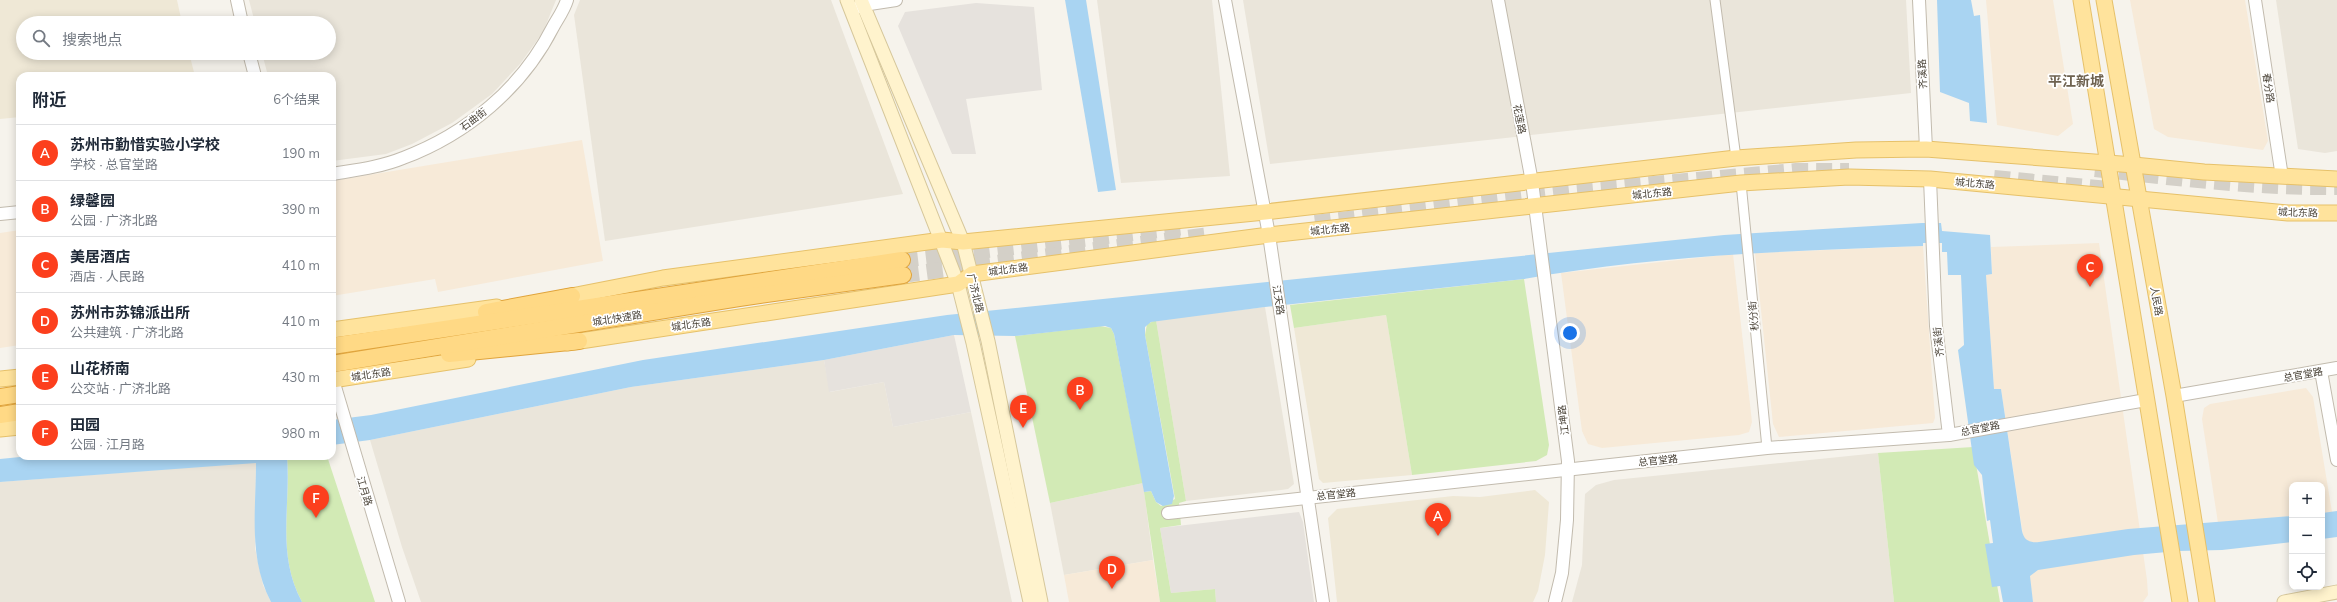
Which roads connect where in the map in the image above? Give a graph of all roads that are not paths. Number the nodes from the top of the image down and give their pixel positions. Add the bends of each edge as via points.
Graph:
1 (237, 0) edge
2 (567, 0) edge
3 (896, 0) edge
4 (1225, 0) edge
5 (1498, 0) edge
6 (1715, 0) edge
7 (1919, 0) edge
8 (2081, 0) edge
9 (2104, 0) edge
10 (2255, 0) edge
11 (862, 2) edge
12 (849, 5) edge
13 (240, 16) edge
14 (251, 60) edge
15 (254, 72) edge
16 (1926, 149) junction
17 (1736, 158) junction
18 (2107, 164) junction
19 (2134, 165) junction
20 (336, 173) edge
21 (2282, 177) junction
22 (1930, 179) junction
23 (2337, 179) edge
24 (1532, 182) junction
25 (1741, 183) junction
26 (2113, 198) junction
27 (2140, 200) junction
28 (1534, 206) junction
29 (16, 212) edge
30 (1265, 212) junction
31 (2337, 213) edge
32 (0, 214) edge
33 (1269, 236) junction
34 (1539, 238) joint
35 (942, 240) junction
36 (963, 242) junction
37 (972, 274) junction
38 (958, 284) junction
39 (572, 296) junction
40 (336, 329) edge
41 (370, 340) junction
42 (579, 341) junction
43 (336, 342) edge
44 (336, 345) edge
45 (375, 357) junction
46 (336, 363) edge
47 (2337, 368) edge
48 (2321, 371) junction
49 (336, 376) edge
50 (16, 377) edge
51 (336, 377) edge
52 (0, 379) edge
53 (336, 394) edge
54 (16, 395) edge
55 (2174, 396) junction
56 (0, 397) edge
57 (2146, 400) junction
58 (16, 413) edge
59 (0, 415) edge
60 (16, 427) edge
61 (0, 429) edge
62 (1949, 435) junction
63 (1767, 448) junction
64 (2337, 460) edge
65 (1568, 470) junction
66 (1307, 498) junction
67 (1168, 513) dead end
68 (2337, 592) edge
69 (399, 602) edge
70 (1030, 602) edge
71 (1041, 602) edge
72 (1323, 602) edge
73 (1555, 602) edge
74 (2180, 602) edge
75 (2207, 602) edge
76 (2284, 602) edge

1 - 13 street
2 - 20 street, 石曲街 via 542,50 517,82 484,112 448,138 402,158 360,170
3 - 11 street
4 - 30 street, 江天路
5 - 24 street, 花莲路
6 - 17 street
7 - 16 street, 齐溪路
8 - 18 main road
9 - 19 main road, 人民路
10 - 21 street, 春分路
11 - 12 street
11 - 36 main road, 广济北路
12 - 35 main road, 广济北路
14 - 15 street
16 - 17 main road via 1856,150
16 - 18 main road
17 - 24 main road
18 - 19 main road
18 - 26 main road
19 - 21 main road
19 - 27 main road, 人民路
21 - 23 main road
22 - 25 main road, 城北东路 via 1849,177
22 - 26 main road, 城北东路
22 - 62 street, 齐溪街 via 1936,326
24 - 28 street, 花莲路
24 - 30 main road
25 - 28 main road, 城北东路
25 - 63 street, 秋分街
26 - 27 main road, 城北东路
26 - 57 main road
27 - 31 main road, 城北东路 via 2288,213
27 - 55 main road, 人民路
28 - 33 main road, 城北东路
28 - 34 street, 花莲路
29 - 32 street
30 - 33 street, 江天路
30 - 36 main road
33 - 37 main road, 城北东路
33 - 66 street, 江天路
34 - 65 street, 江坤路
35 - 36 main road
35 - 38 main road, 广济北路
35 - 39 main road via 664,278
36 - 37 main road, 广济北路
37 - 38 main road, 城北东路
37 - 71 main road, 广济北路
38 - 42 main road, 城北东路
38 - 70 main road, 广济北路
39 - 40 main road
39 - 41 highway via 450,318
41 - 43 highway
41 - 44 highway, 城北快速路
41 - 45 highway, 城北快速路 via 902,268 739,298
42 - 45 highway via 461,354
42 - 51 main road, 城北东路
45 - 46 highway, 城北快速路
45 - 49 highway
47 - 48 street, 总官堂路
48 - 55 street, 总官堂路
48 - 64 street
50 - 52 main road
53 - 69 street, 江月路
54 - 56 highway
55 - 75 main road, 人民路
57 - 62 street, 总官堂路
57 - 74 main road
58 - 59 highway
60 - 61 main road
62 - 63 street, 总官堂路
63 - 65 street, 总官堂路
65 - 66 street, 总官堂路
65 - 73 street, 江坤路 via 1562,573
66 - 67 street, 总官堂路
66 - 72 street, 江天路
68 - 76 main road

